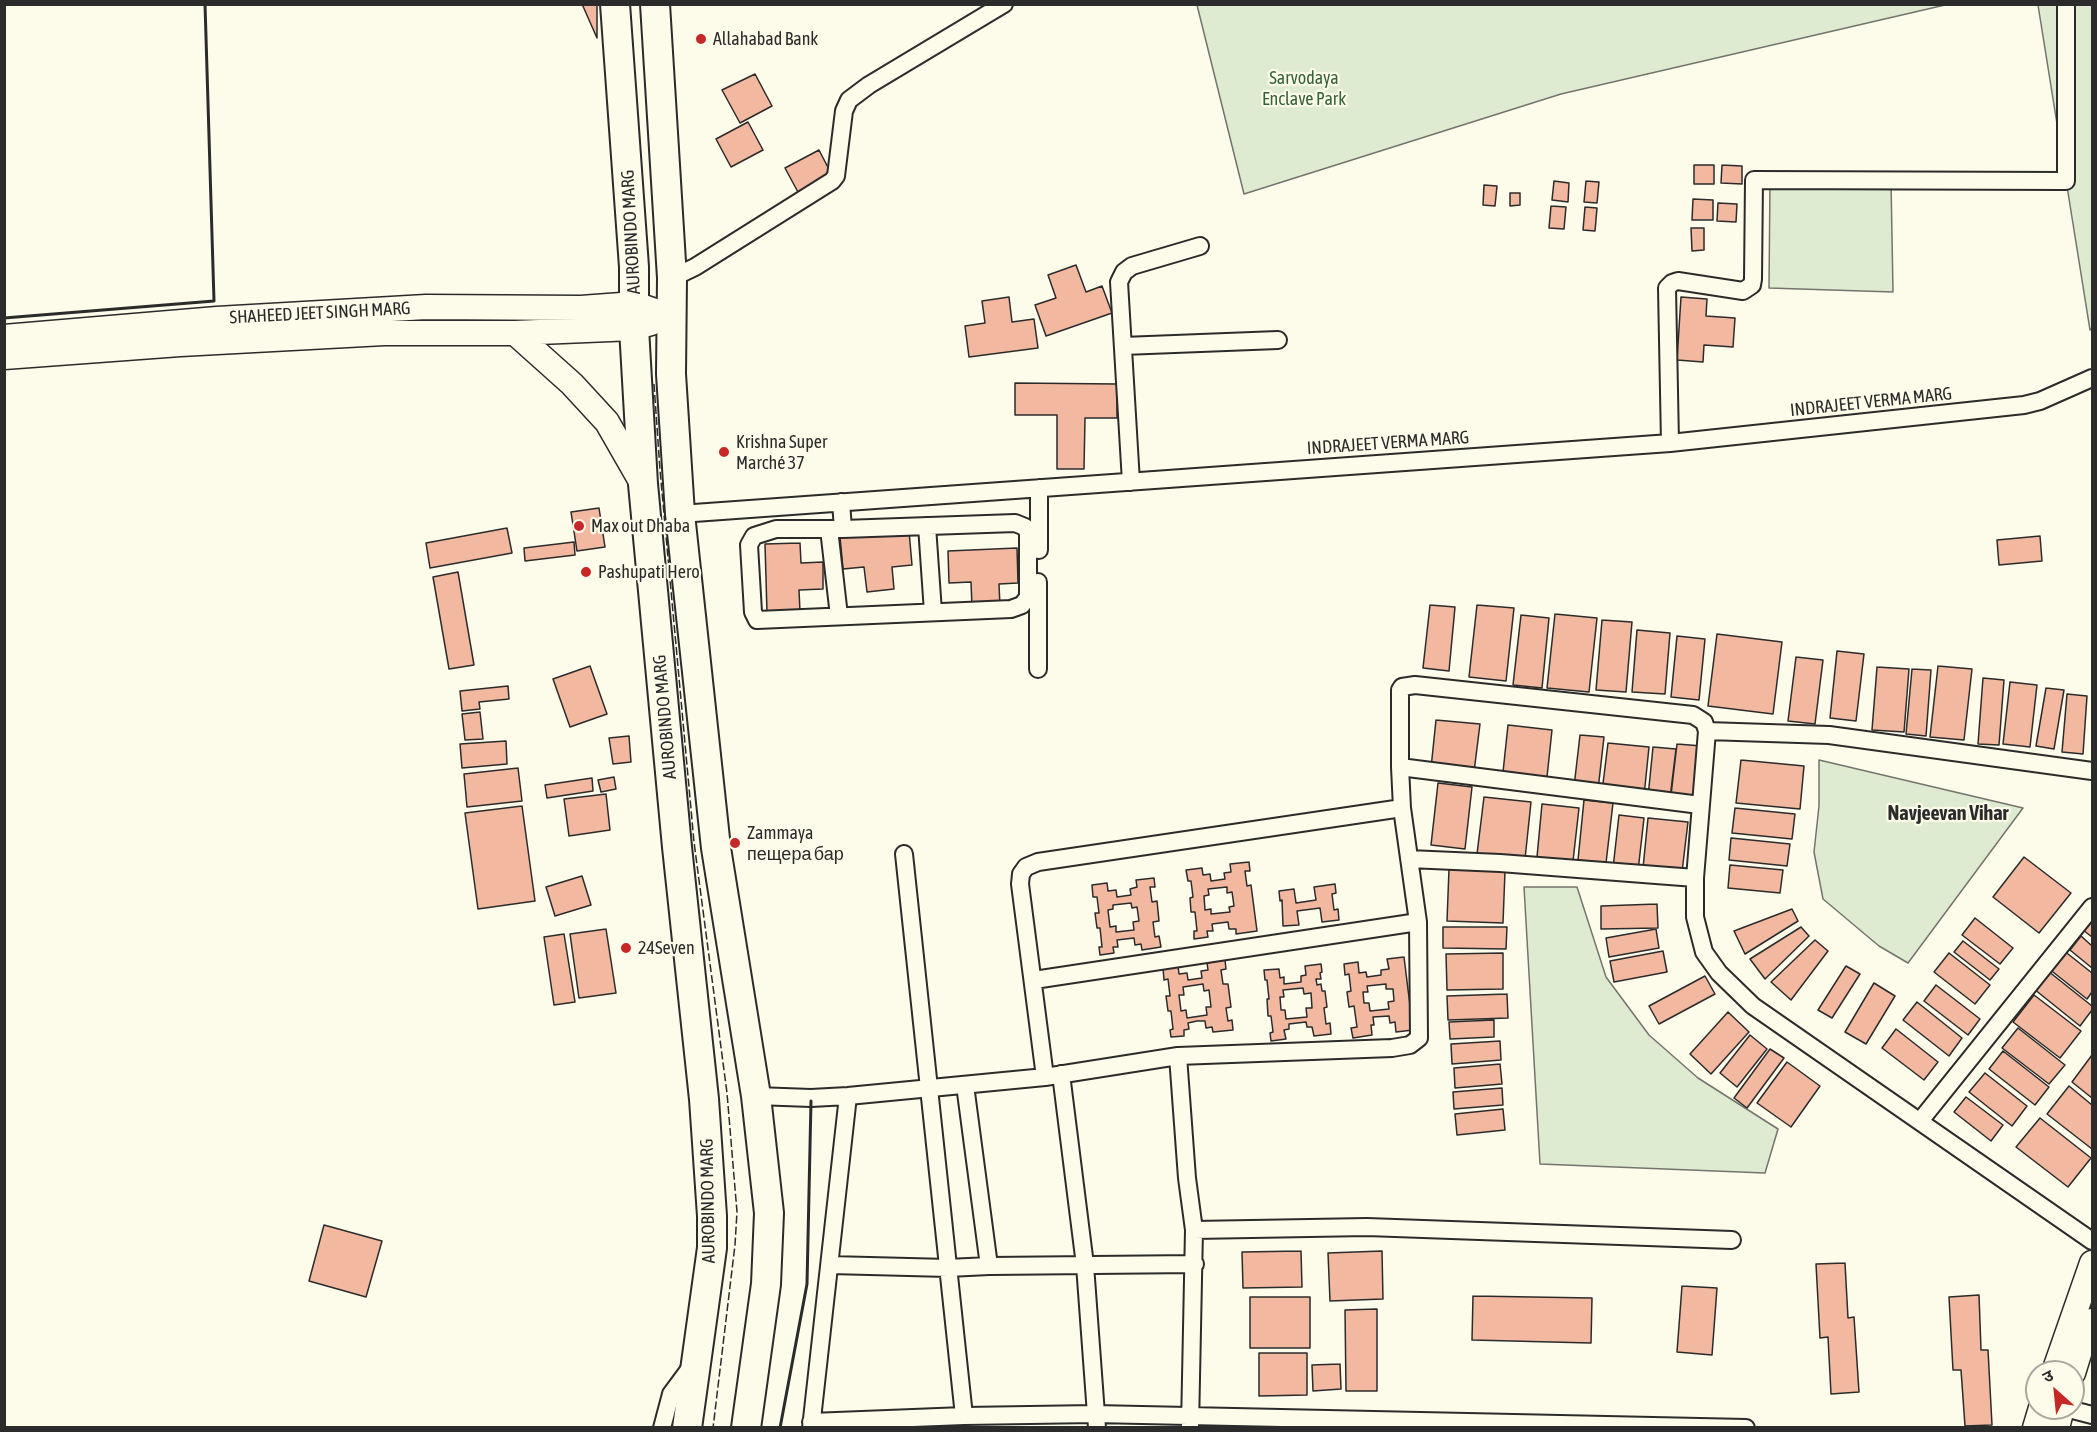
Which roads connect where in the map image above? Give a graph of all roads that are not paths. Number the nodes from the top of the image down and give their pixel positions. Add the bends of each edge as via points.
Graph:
1 (615, 4) edge
2 (655, 4) edge
3 (1004, 4) edge
4 (2066, 4) edge
5 (1200, 246) dead end
6 (672, 278) junction
7 (635, 316) junction
8 (673, 317) junction
9 (515, 333) junction
10 (4, 337) edge
11 (1278, 340) dead end
12 (1123, 346) junction
13 (4, 357) edge
14 (2092, 378) edge
15 (1670, 442) junction
16 (1131, 482) junction
17 (643, 484) junction
18 (1039, 488) junction
19 (841, 502) junction
20 (680, 514) junction
21 (927, 526) junction
22 (836, 529) junction
23 (933, 612) junction
24 (840, 616) junction
25 (1038, 669) dead end
26 (1707, 731) junction
27 (1400, 767) junction
28 (2092, 771) edge
29 (1700, 805) junction
30 (1402, 808) junction
31 (904, 854) dead end
32 (1409, 859) junction
33 (1695, 878) junction
34 (2092, 908) edge
35 (1418, 922) junction
36 (1034, 980) junction
37 (1178, 1056) junction
38 (1053, 1076) junction
39 (965, 1084) junction
40 (930, 1087) junction
41 (756, 1096) junction
42 (849, 1096) junction
43 (1920, 1121) junction
44 (1194, 1230) junction
45 (1732, 1240) dead end
46 (2092, 1240) edge
47 (2092, 1263) edge
48 (1195, 1264) junction
49 (830, 1265) junction
50 (1085, 1265) junction
51 (988, 1266) junction
52 (948, 1268) junction
53 (2092, 1321) edge
54 (698, 1357) junction
55 (2058, 1360) edge
56 (2077, 1360) edge
57 (964, 1416) junction
58 (1014, 1421) edge
59 (1096, 1421) edge
60 (1190, 1422) edge
61 (811, 1425) edge
62 (662, 1428) edge
63 (687, 1428) edge
64 (746, 1428) edge
65 (1746, 1428) edge

1 - 7 highway, AUROBINDO MARG
2 - 6 highway, AUROBINDO MARG
3 - 6 street via 849,100 832,181
4 - 15 street via 2066,181 1754,180 1752,285 1743,291 1678,281 1667,288
5 - 12 street via 1131,266 1124,272 1119,282
6 - 8 highway, AUROBINDO MARG
7 - 8 main road
7 - 9 main road, SHAHEED JEET SINGH MARG
7 - 10 main road, SHAHEED JEET SINGH MARG via 581,308 426,307
7 - 17 highway, AUROBINDO MARG
8 - 20 highway, AUROBINDO MARG via 671,374
9 - 13 main road, SHAHEED JEET SINGH MARG via 384,333
9 - 17 main road via 607,422
11 - 12 street
12 - 16 street
14 - 15 street, INDRAJEET VERMA MARG via 2024,405
15 - 16 street, INDRAJEET VERMA MARG
16 - 18 street, INDRAJEET VERMA MARG
17 - 54 highway, AUROBINDO MARG via 707,1146 712,1248
18 - 19 street, INDRAJEET VERMA MARG
18 - 25 street
19 - 20 street, INDRAJEET VERMA MARG
19 - 22 street
20 - 41 highway, AUROBINDO MARG via 716,848
21 - 22 street
21 - 23 street
21 - 23 street via 1015,523 1028,533 1028,597 1022,605 1011,609
22 - 24 street
22 - 24 street via 776,529 754,536 749,545 753,612 757,620
23 - 24 street
26 - 27 street via 1704,722 1693,715 1410,686 1402,687 1398,694
26 - 28 street via 1829,735
26 - 29 street
27 - 29 street
27 - 30 street
29 - 33 street
30 - 32 street
30 - 36 street via 1032,864 1021,874 1020,884
31 - 40 street
32 - 33 street
32 - 35 street
33 - 43 street via 1698,936 1719,973 1753,1006
34 - 43 street
35 - 36 street
35 - 37 street via 1419,1038 1410,1045
36 - 38 street
37 - 38 street
37 - 44 street
38 - 39 street
38 - 50 street
39 - 40 street
39 - 51 street
40 - 42 street
40 - 52 street
41 - 42 street
41 - 64 highway, AUROBINDO MARG via 769,1213 766,1284
42 - 49 street
43 - 46 street
44 - 45 street via 1367,1227
44 - 48 street
47 - 55 main road
48 - 50 street
48 - 60 street
49 - 52 street
49 - 61 street
50 - 51 street
50 - 59 street
51 - 52 street
52 - 57 street
53 - 56 main road
54 - 62 street via 671,1394
54 - 63 highway, AUROBINDO MARG
57 - 58 street
57 - 61 street
58 - 59 street
59 - 60 street
60 - 65 street

